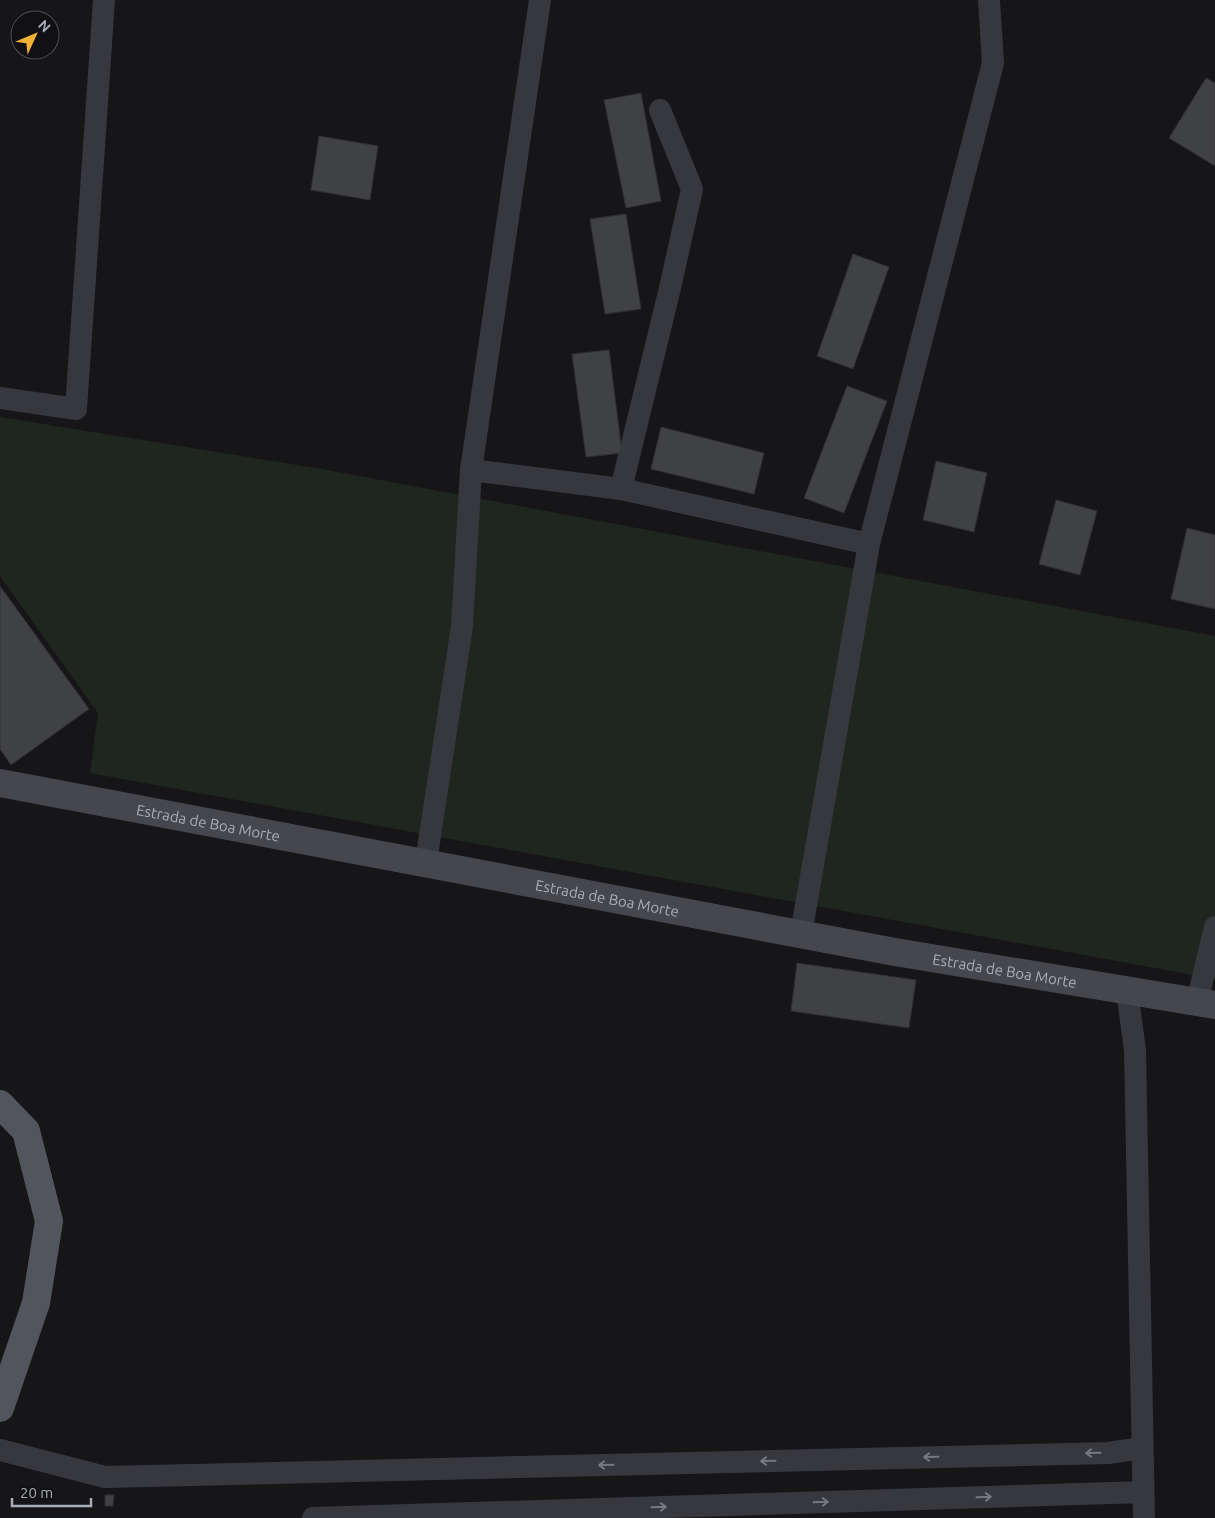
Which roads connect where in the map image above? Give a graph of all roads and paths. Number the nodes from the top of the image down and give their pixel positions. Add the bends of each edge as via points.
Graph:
1 (104, 0) edge
2 (540, 0) edge
3 (989, 0) edge
4 (660, 110) dead end
5 (0, 398) edge
6 (471, 470) junction
7 (621, 489) junction
8 (869, 544) junction
9 (0, 783) edge
10 (426, 862) junction
11 (1215, 927) edge
12 (802, 934) junction
13 (1127, 991) junction
14 (1206, 1004) edge
15 (0, 1104) edge
16 (0, 1408) edge
17 (1142, 1448) junction
18 (0, 1450) edge
19 (1143, 1492) junction
20 (313, 1518) edge
21 (1144, 1518) edge

1 - 5 street via 76,409
2 - 6 street
3 - 8 street via 993,63
4 - 7 street via 692,189
6 - 7 street
6 - 10 street via 462,626
7 - 8 street
8 - 12 street
9 - 10 main road, Estrada de Boa Morte
10 - 12 main road, Estrada de Boa Morte
11 - 14 street
12 - 13 main road, Estrada de Boa Morte
13 - 14 main road, Estrada de Boa Morte
13 - 17 street via 1135,1050
15 - 16 main road via 26,1131 49,1221 36,1303
17 -> 18 street via 1108,1453 106,1477
17 - 19 street
20 -> 19 street
19 - 21 street

